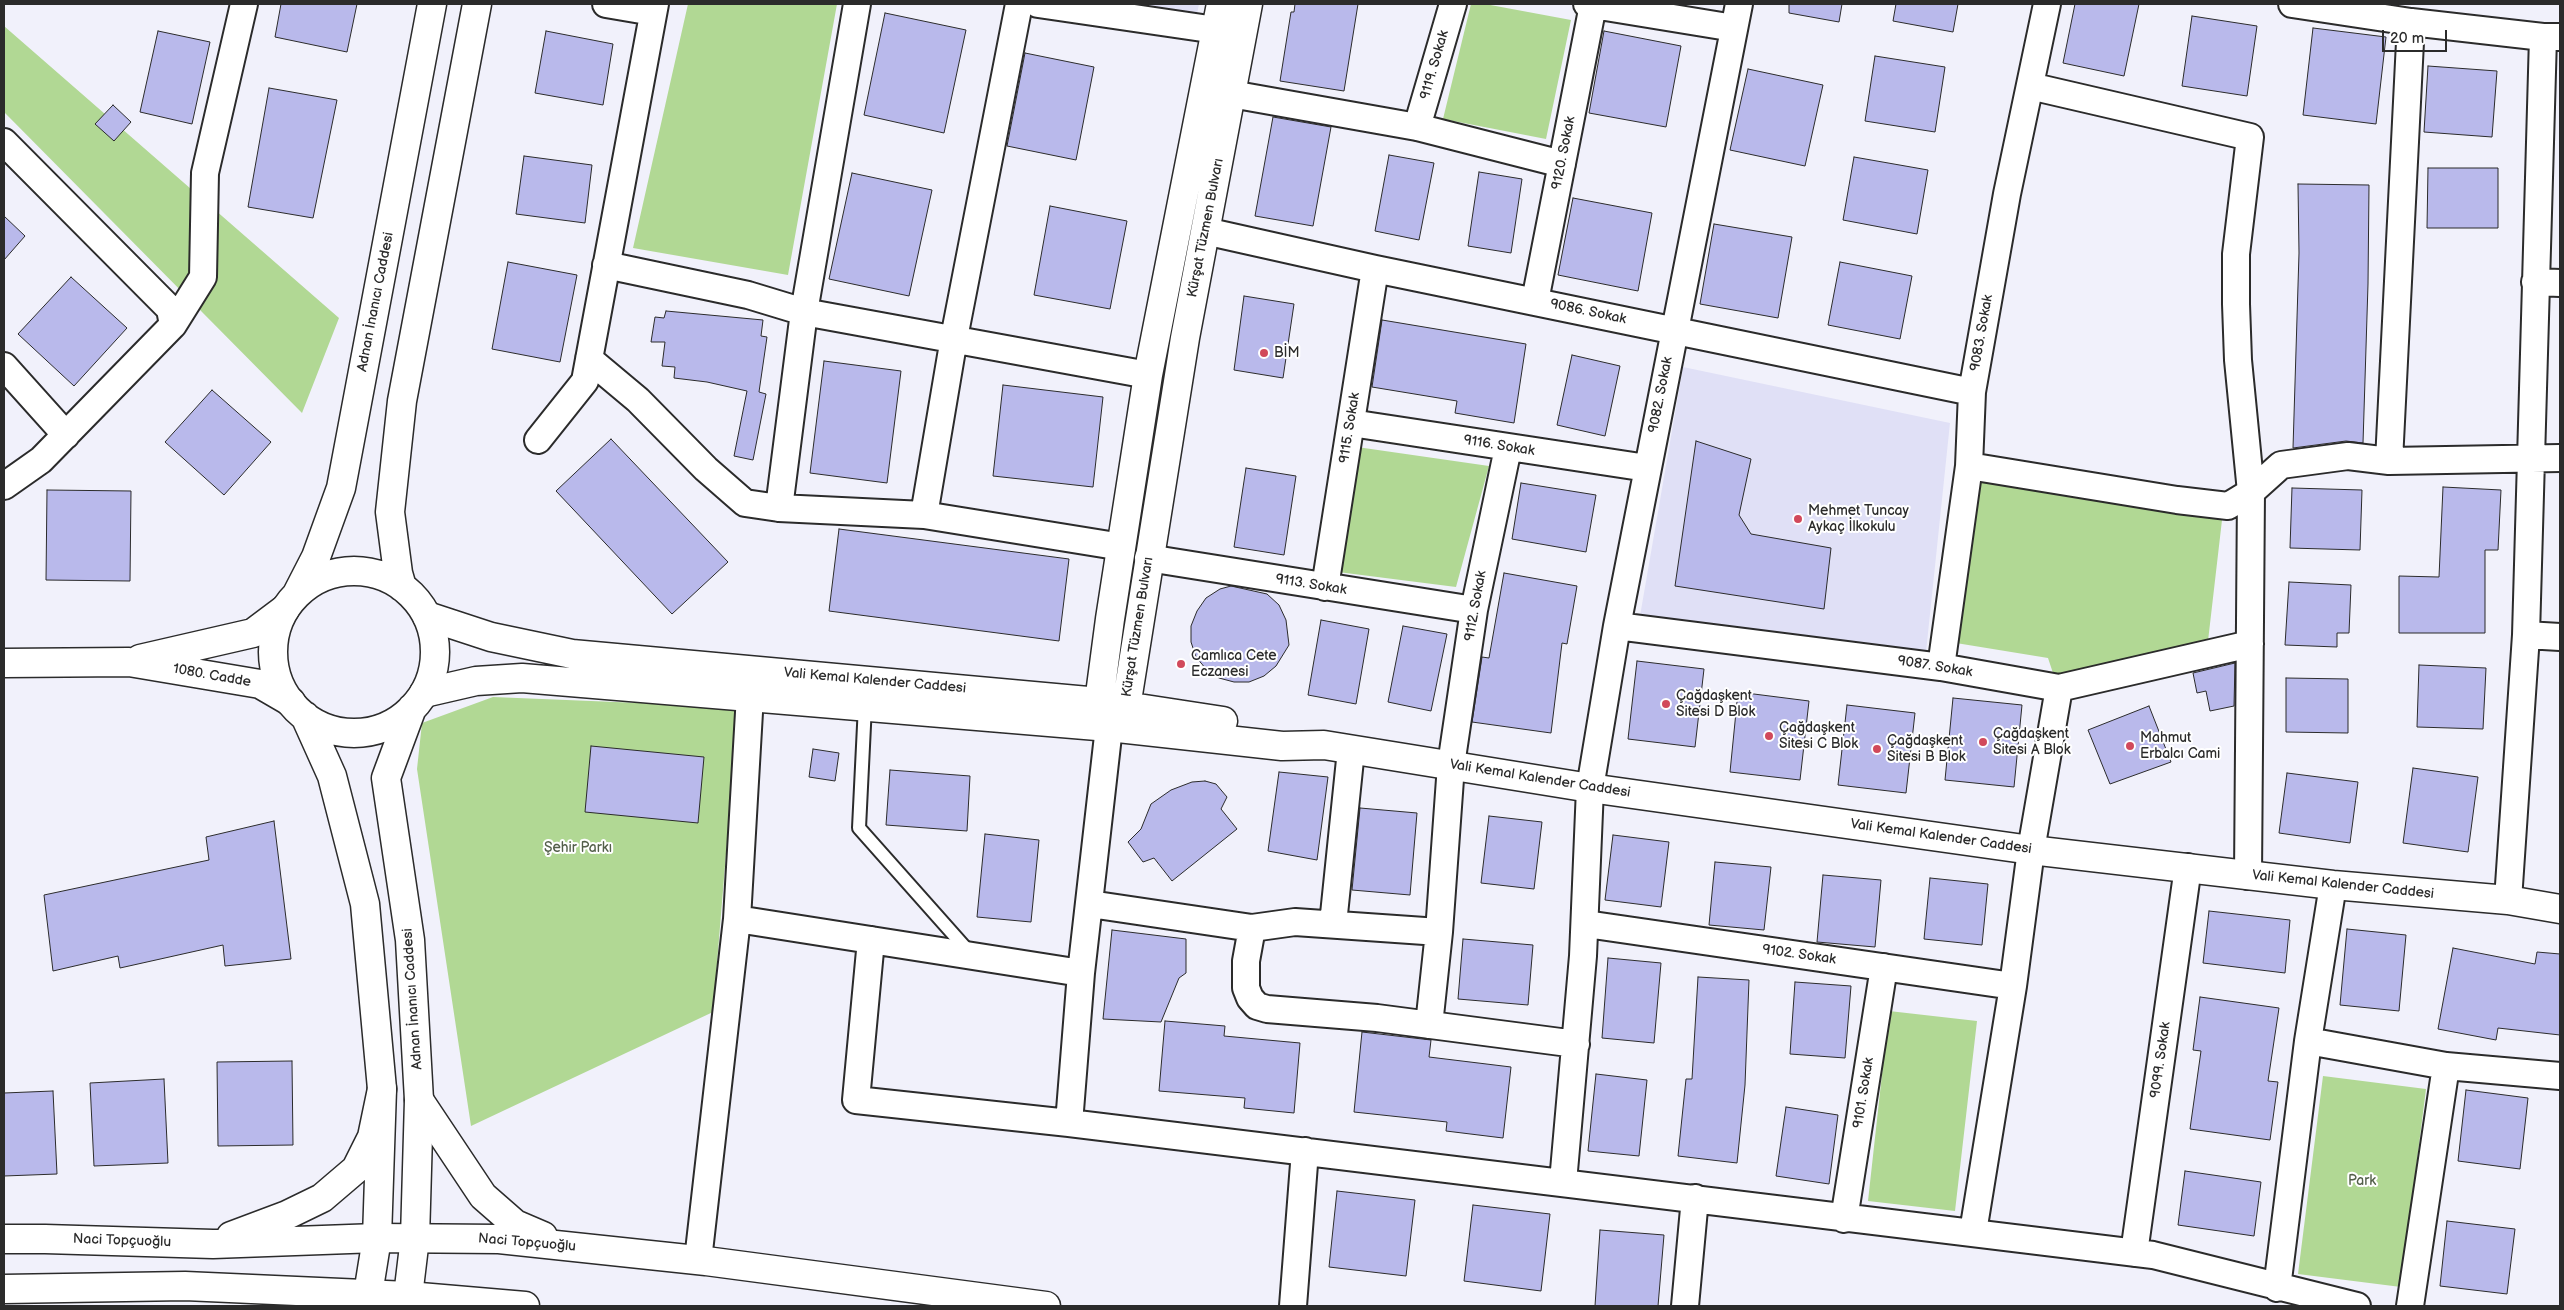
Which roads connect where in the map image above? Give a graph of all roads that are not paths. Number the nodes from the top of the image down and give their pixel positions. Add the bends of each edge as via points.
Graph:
1 (244, 4) edge
2 (432, 4) edge
3 (477, 4) edge
4 (606, 4) edge
5 (857, 4) edge
6 (1018, 4) edge
7 (1038, 4) edge
8 (1221, 4) edge
9 (1248, 4) edge
10 (1453, 4) edge
11 (1590, 4) edge
12 (2047, 4) edge
13 (2292, 4) edge
14 (654, 8) edge
15 (1736, 16) edge
16 (2411, 22) junction
17 (1216, 30) junction
18 (2552, 37) edge
19 (2030, 86) junction
20 (1231, 94) junction
21 (1417, 127) junction
22 (4, 142) edge
23 (1562, 164) junction
24 (1206, 231) junction
25 (606, 265) junction
26 (1375, 269) junction
27 (2548, 282) edge
28 (1535, 301) junction
29 (804, 312) junction
30 (173, 325) junction
31 (1674, 331) junction
32 (954, 338) junction
33 (589, 359) junction
34 (4, 366) edge
35 (1148, 375) junction
36 (1972, 392) junction
37 (1351, 423) junction
38 (66, 435) junction
39 (538, 440) dead end
40 (1508, 448) junction
41 (2529, 457) junction
42 (2560, 458) edge
43 (2389, 460) junction
44 (1969, 466) junction
45 (1647, 468) junction
46 (4, 486) edge
47 (2251, 492) junction
48 (779, 508) junction
49 (924, 515) junction
50 (1122, 547) junction
51 (1148, 558) junction
52 (402, 587) junction
53 (1325, 587) junction
54 (291, 602) junction
55 (1474, 610) junction
56 (427, 616) junction
57 (1616, 626) junction
58 (2526, 635) junction
59 (2560, 637) edge
60 (2250, 644) junction
61 (129, 662) junction
62 (4, 663) edge
63 (1941, 667) junction
64 (2059, 688) junction
65 (750, 695) junction
66 (418, 700) junction
67 (1099, 702) junction
68 (865, 705) junction
69 (298, 709) junction
70 (1118, 717) junction
71 (1351, 750) junction
72 (1451, 765) junction
73 (1590, 788) junction
74 (2031, 850) junction
75 (2188, 867) junction
76 (2248, 876) junction
77 (2333, 884) junction
78 (2508, 900) junction
79 (1090, 904) junction
80 (2560, 909) edge
81 (738, 919) junction
82 (1333, 924) junction
83 (1586, 924) junction
84 (1252, 928) junction
85 (1439, 932) junction
86 (871, 940) junction
87 (973, 956) junction
88 (1884, 967) junction
89 (1081, 973) junction
90 (2013, 986) junction
91 (1430, 1024) junction
92 (2308, 1041) junction
93 (1576, 1044) junction
94 (2446, 1066) junction
95 (2560, 1076) edge
96 (382, 1089) junction
97 (419, 1100) junction
98 (1069, 1123) junction
99 (1305, 1151) junction
100 (1563, 1182) junction
101 (1695, 1198) junction
102 (1844, 1218) junction
103 (1973, 1232) junction
104 (377, 1238) junction
105 (415, 1238) junction
106 (4, 1240) edge
107 (213, 1244) junction
108 (565, 1246) junction
109 (2134, 1252) junction
110 (698, 1260) junction
111 (229, 1288) junction
112 (2277, 1288) junction
113 (4, 1289) edge
114 (368, 1300) edge
115 (408, 1301) edge
116 (495, 1305) edge
117 (265, 1306) edge
118 (525, 1306) edge
119 (1046, 1306) edge
120 (1293, 1306) edge
121 (1685, 1306) edge
122 (2357, 1306) edge
123 (2410, 1306) edge

1 - 30 street via 205,173 203,277
2 - 54 main road, Adnan İnanıcı Caddesi via 341,488 316,557
3 - 52 main road via 402,401 390,512
4 - 14 street
5 - 29 street
6 - 32 street
7 - 17 street
8 - 17 main road, Kürşat Tüzmen Bulvarı
9 - 20 main road, Kürşat Tüzmen Bulvarı
10 - 21 street, 9119. Sokak
11 - 15 street
11 - 23 street, 9120. Sokak
12 - 19 street, 9083. Sokak
13 - 16 street
14 - 25 street
15 - 31 street, 9082. Sokak
16 - 18 street
16 - 43 street
17 - 35 main road, Kürşat Tüzmen Bulvarı
18 - 27 street
19 - 36 street, 9083. Sokak
19 - 47 street via 2250,137 2236,254 2236,304
20 - 21 street
20 - 24 main road, Kürşat Tüzmen Bulvarı
21 - 23 street
22 - 30 street via 170,309
23 - 28 street, 9120. Sokak
24 - 26 street, 9086. Sokak
24 - 51 main road, Kürşat Tüzmen Bulvarı
25 - 29 street via 748,296
25 - 33 street
26 - 28 street, 9086. Sokak
26 - 37 street, 9115. Sokak
27 - 41 street
28 - 31 street, 9086. Sokak
29 - 32 street
29 - 48 street
30 - 38 street
31 - 36 street, 9086. Sokak
31 - 45 street, 9082. Sokak
32 - 35 street
32 - 49 street
33 - 39 street via 585,381
33 - 48 street via 638,400 706,469 745,503
34 - 38 street
35 - 50 main road, Kürşat Tüzmen Bulvarı
36 - 44 street, 9083. Sokak
37 - 40 street, 9116. Sokak
37 - 53 street, 9115. Sokak
38 - 46 street via 42,460
40 - 45 street, 9116. Sokak
40 - 55 street, 9112. Sokak
41 - 42 street
41 - 43 street
41 - 58 street
43 - 47 street via 2348,456 2281,465
44 - 47 street via 2228,506
44 - 63 street, 9083. Sokak
45 - 57 street, 9082. Sokak
47 - 60 street
48 - 49 street
49 - 50 street
50 - 67 main road, Kürşat Tüzmen Bulvarı
51 - 53 street, 9113. Sokak
51 - 70 main road, Kürşat Tüzmen Bulvarı
52 - 54 main road via 385,577 348,571 312,582
52 - 56 main road
53 - 55 street, 9113. Sokak
54 - 61 main road, 1080. Cadde via 252,633
54 - 69 main road via 277,627 274,666 280,686
55 - 72 street, 9112. Sokak
56 - 66 main road via 435,655 432,674
56 - 67 main road, Vali Kemal Kalender Caddesi via 500,639 572,654
57 - 63 street, 9087. Sokak
57 - 73 street, 9082. Sokak
58 - 59 street
58 - 78 street
60 - 64 street, 9087. Sokak
60 - 76 street
61 - 62 main road, 1080. Cadde
61 - 69 main road, 1080. Cadde via 260,684
63 - 64 street, 9087. Sokak
64 - 74 street
65 - 66 main road, Vali Kemal Kalender Caddesi via 522,678 476,681
65 - 68 main road, Vali Kemal Kalender Caddesi
65 - 81 street
66 - 69 main road via 394,723 372,731 348,733 325,728
66 - 97 main road, Adnan İnanıcı Caddesi via 386,778 410,940
67 - 70 main road
68 - 70 main road, Vali Kemal Kalender Caddesi
68 - 87 lane via 859,828
69 - 96 main road via 332,776 365,904
70 - 71 main road, Vali Kemal Kalender Caddesi via 1282,746 1324,745
70 - 79 street
71 - 72 main road, Vali Kemal Kalender Caddesi
71 - 82 street
72 - 73 main road, Vali Kemal Kalender Caddesi
72 - 85 street, 9112. Sokak
73 - 74 main road, Vali Kemal Kalender Caddesi
73 - 83 street, 9082. Sokak
74 - 75 main road, Vali Kemal Kalender Caddesi
74 - 90 street
75 - 76 main road, Vali Kemal Kalender Caddesi
75 - 109 street, 9099. Sokak
76 - 77 main road, Vali Kemal Kalender Caddesi
77 - 78 main road, Vali Kemal Kalender Caddesi
77 - 92 street
78 - 80 main road, Vali Kemal Kalender Caddesi
79 - 84 street
79 - 89 street
81 - 86 street
81 - 110 street
82 - 84 street via 1295,922
82 - 85 street
83 - 88 street, 9102. Sokak
83 - 93 street, 9082. Sokak
84 - 91 street via 1246,961 1246,988 1257,1006
85 - 91 street, 9112. Sokak
86 - 87 street
86 - 98 street via 856,1100
87 - 89 street
88 - 90 street, 9102. Sokak
88 - 102 street, 9101. Sokak
89 - 98 street
90 - 103 street
91 - 93 street
92 - 94 street
92 - 112 street
93 - 100 street, 9082. Sokak
94 - 95 street
94 - 123 street
96 - 104 main road
96 - 107 main road via 372,1137 356,1169 322,1198
97 - 105 main road, Adnan İnanıcı Caddesi
97 - 108 main road via 483,1196 515,1224
98 - 99 street
99 - 100 street
99 - 120 street
100 - 101 street
101 - 102 street
101 - 121 street
102 - 103 street
103 - 109 street
104 - 105 main road, Naci Topçuoğlu
104 - 107 main road, Naci Topçuoğlu
104 - 114 main road
105 - 108 main road, Naci Topçuoğlu via 498,1239
105 - 115 main road, Adnan İnanıcı Caddesi
106 - 107 main road, Naci Topçuoğlu via 45,1238
108 - 110 main road, Naci Topçuoğlu
109 - 112 street
110 - 119 main road, Naci Topçuoğlu
111 - 113 main road
111 - 114 main road
111 - 117 main road
112 - 122 street
114 - 115 main road
115 - 116 main road
116 - 118 main road

